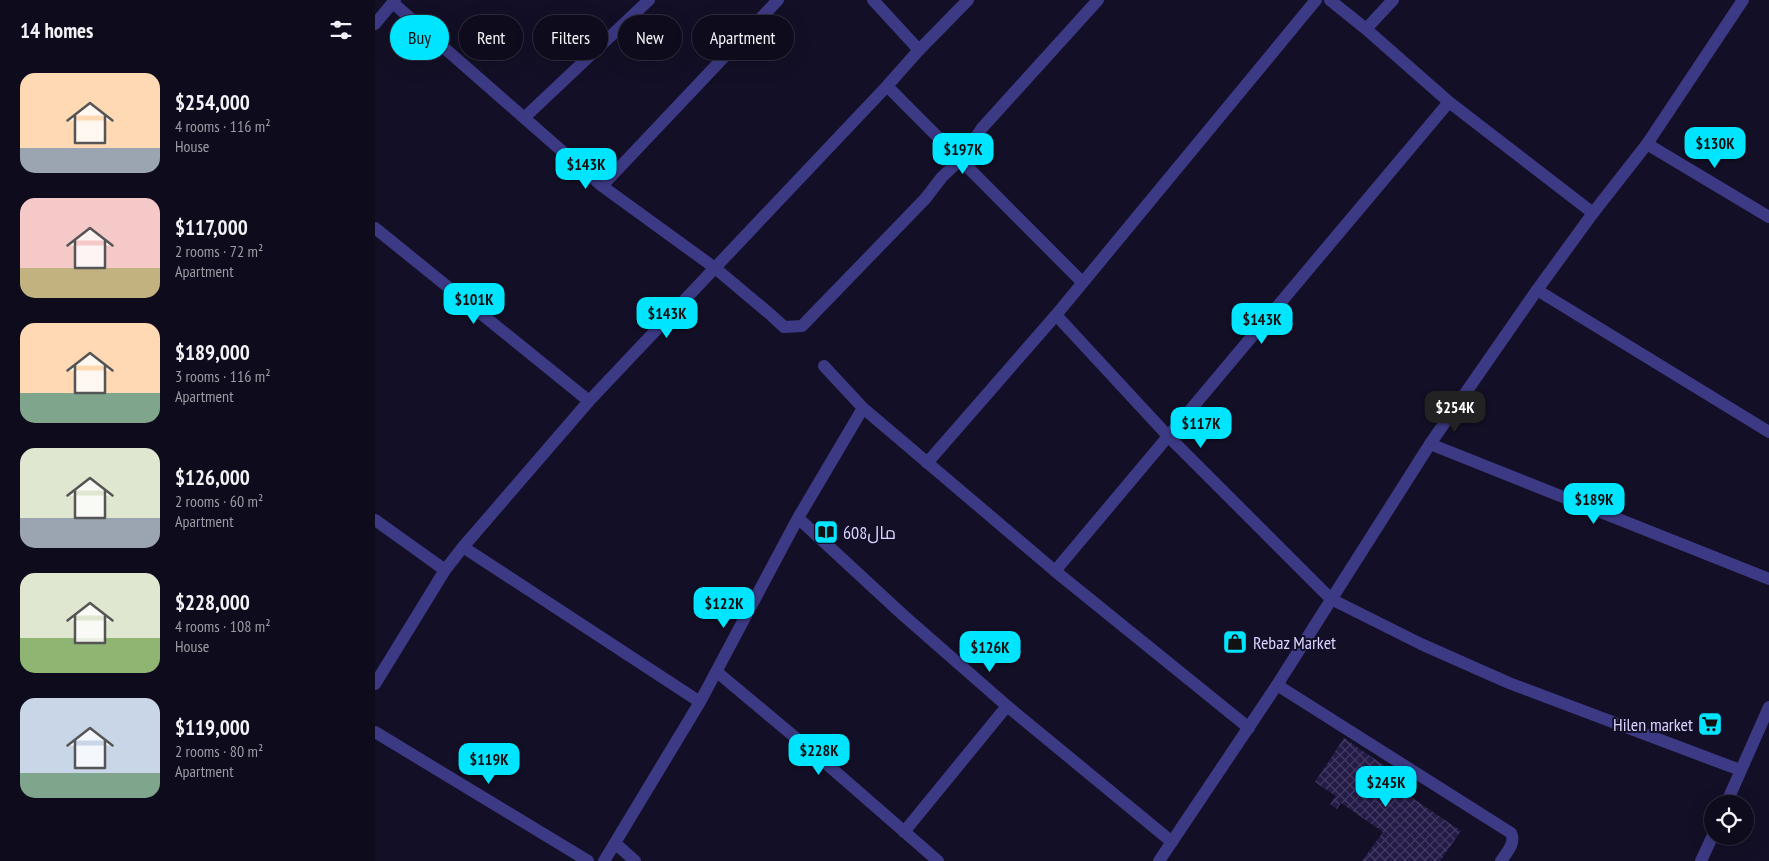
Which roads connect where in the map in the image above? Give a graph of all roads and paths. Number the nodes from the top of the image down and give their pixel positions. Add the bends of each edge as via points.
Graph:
1 (649, 0) edge
2 (778, 0) edge
3 (873, 0) edge
4 (968, 0) edge
5 (1098, 0) edge
6 (1316, 0) edge
7 (1330, 0) edge
8 (1393, 0) edge
9 (1743, 0) edge
10 (394, 1) edge
11 (375, 24) edge
12 (1366, 28) junction
13 (919, 50) junction
14 (887, 86) junction
15 (1449, 102) junction
16 (525, 117) junction
17 (1647, 144) junction
18 (961, 159) junction
19 (602, 186) junction
20 (1593, 214) junction
21 (1769, 217) edge
22 (375, 228) edge
23 (715, 268) junction
24 (1081, 282) junction
25 (1537, 290) junction
26 (1056, 315) junction
27 (823, 366) dead end
28 (589, 401) junction
29 (863, 408) junction
30 (1769, 432) edge
31 (1168, 436) junction
32 (1430, 444) junction
33 (927, 463) junction
34 (798, 518) junction
35 (375, 520) edge
36 (463, 547) junction
37 (445, 570) junction
38 (1055, 571) junction
39 (1769, 579) edge
40 (1331, 599) junction
41 (717, 672) junction
42 (375, 684) edge
43 (1277, 685) junction
44 (700, 702) junction
45 (1007, 706) junction
46 (1769, 707) edge
47 (1249, 728) junction
48 (375, 732) edge
49 (1740, 770) junction
50 (1730, 795) edge
51 (904, 832) junction
52 (1172, 842) junction
53 (615, 843) junction
54 (1708, 845) edge
55 (588, 861) edge
56 (604, 861) edge
57 (635, 861) edge
58 (938, 861) edge
59 (1159, 861) edge
60 (1501, 861) edge
61 (1701, 861) edge

1 - 16 street
2 - 19 street
3 - 13 street
4 - 13 street
5 - 18 street via 982,128
6 - 24 street
7 - 12 street
8 - 12 street
9 - 17 street
10 - 11 street
10 - 16 street
12 - 15 street
13 - 14 street
14 - 18 street
14 - 23 street
15 - 20 street
15 - 31 street
16 - 19 street
17 - 20 street
17 - 21 street
18 - 23 street via 802,326 784,328
18 - 24 street
19 - 23 street
20 - 25 street
22 - 28 street
23 - 28 street
24 - 26 street
25 - 30 street
25 - 32 street
26 - 31 street
26 - 33 street
27 - 29 street
28 - 36 street
29 - 33 street
29 - 34 street
31 - 38 street
31 - 40 street
32 - 39 street
32 - 40 street
33 - 38 street
34 - 41 street
34 - 45 street
35 - 37 street
36 - 37 street
36 - 44 street
37 - 42 street
38 - 47 street
40 - 43 street
40 - 49 street via 1421,644 1509,682
41 - 44 street
41 - 51 street
43 - 47 street
43 - 60 street via 1511,833 1513,843
44 - 53 street
45 - 51 street
45 - 52 street
46 - 49 street
47 - 52 street
48 - 55 street
49 - 50 street
51 - 58 street
52 - 59 street
53 - 56 street
53 - 57 street
54 - 61 street

